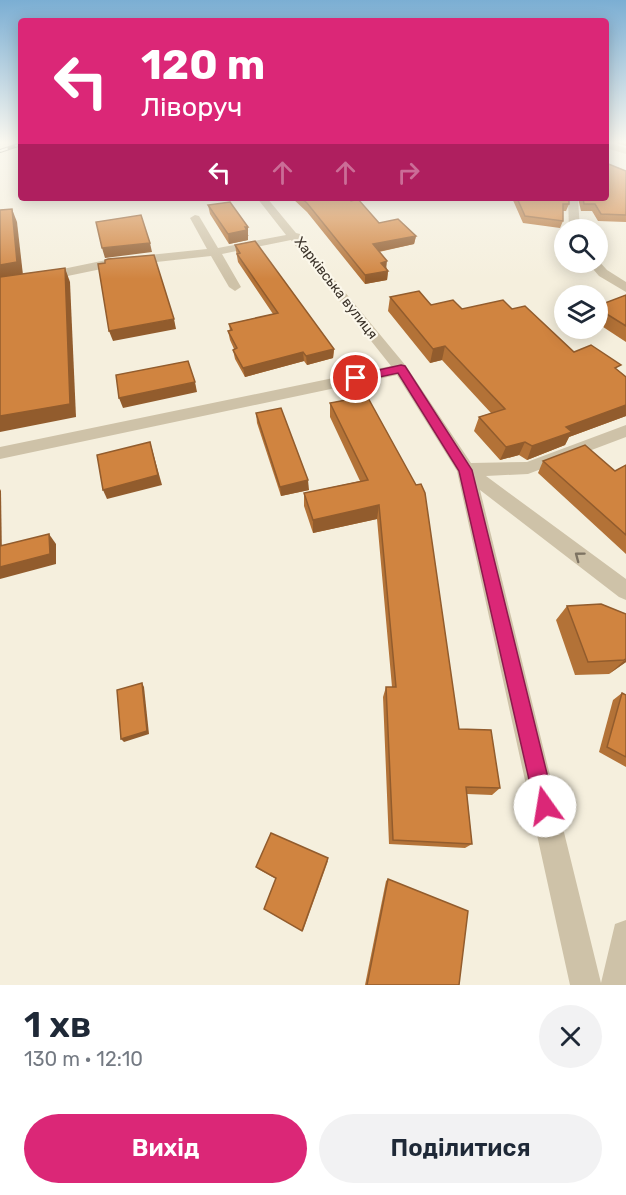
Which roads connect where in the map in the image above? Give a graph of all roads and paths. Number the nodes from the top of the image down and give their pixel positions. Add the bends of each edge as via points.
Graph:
1 (265, 201) edge
2 (573, 201) edge
3 (195, 218) dead end
4 (574, 219) edge
5 (296, 236) junction
6 (215, 252) junction
7 (603, 273) edge
8 (0, 286) edge
9 (235, 287) dead end
10 (626, 288) edge
11 (401, 369) junction
12 (626, 431) edge
13 (0, 453) edge
14 (466, 470) junction
15 (626, 591) edge
16 (626, 935) edge
17 (586, 985) edge
18 (616, 985) edge

1 - 5 street, Харківська вулиця
2 - 4 street
3 - 6 street
5 - 6 street
5 - 11 street, Харківська вулиця
6 - 8 street via 111,263
6 - 9 street
7 - 10 street
11 - 13 street
11 - 14 street, Харківська вулиця
12 - 14 street via 528,468
15 -> 14 street, Харківська вулиця
14 - 17 street, Харківська вулиця
16 - 18 street

